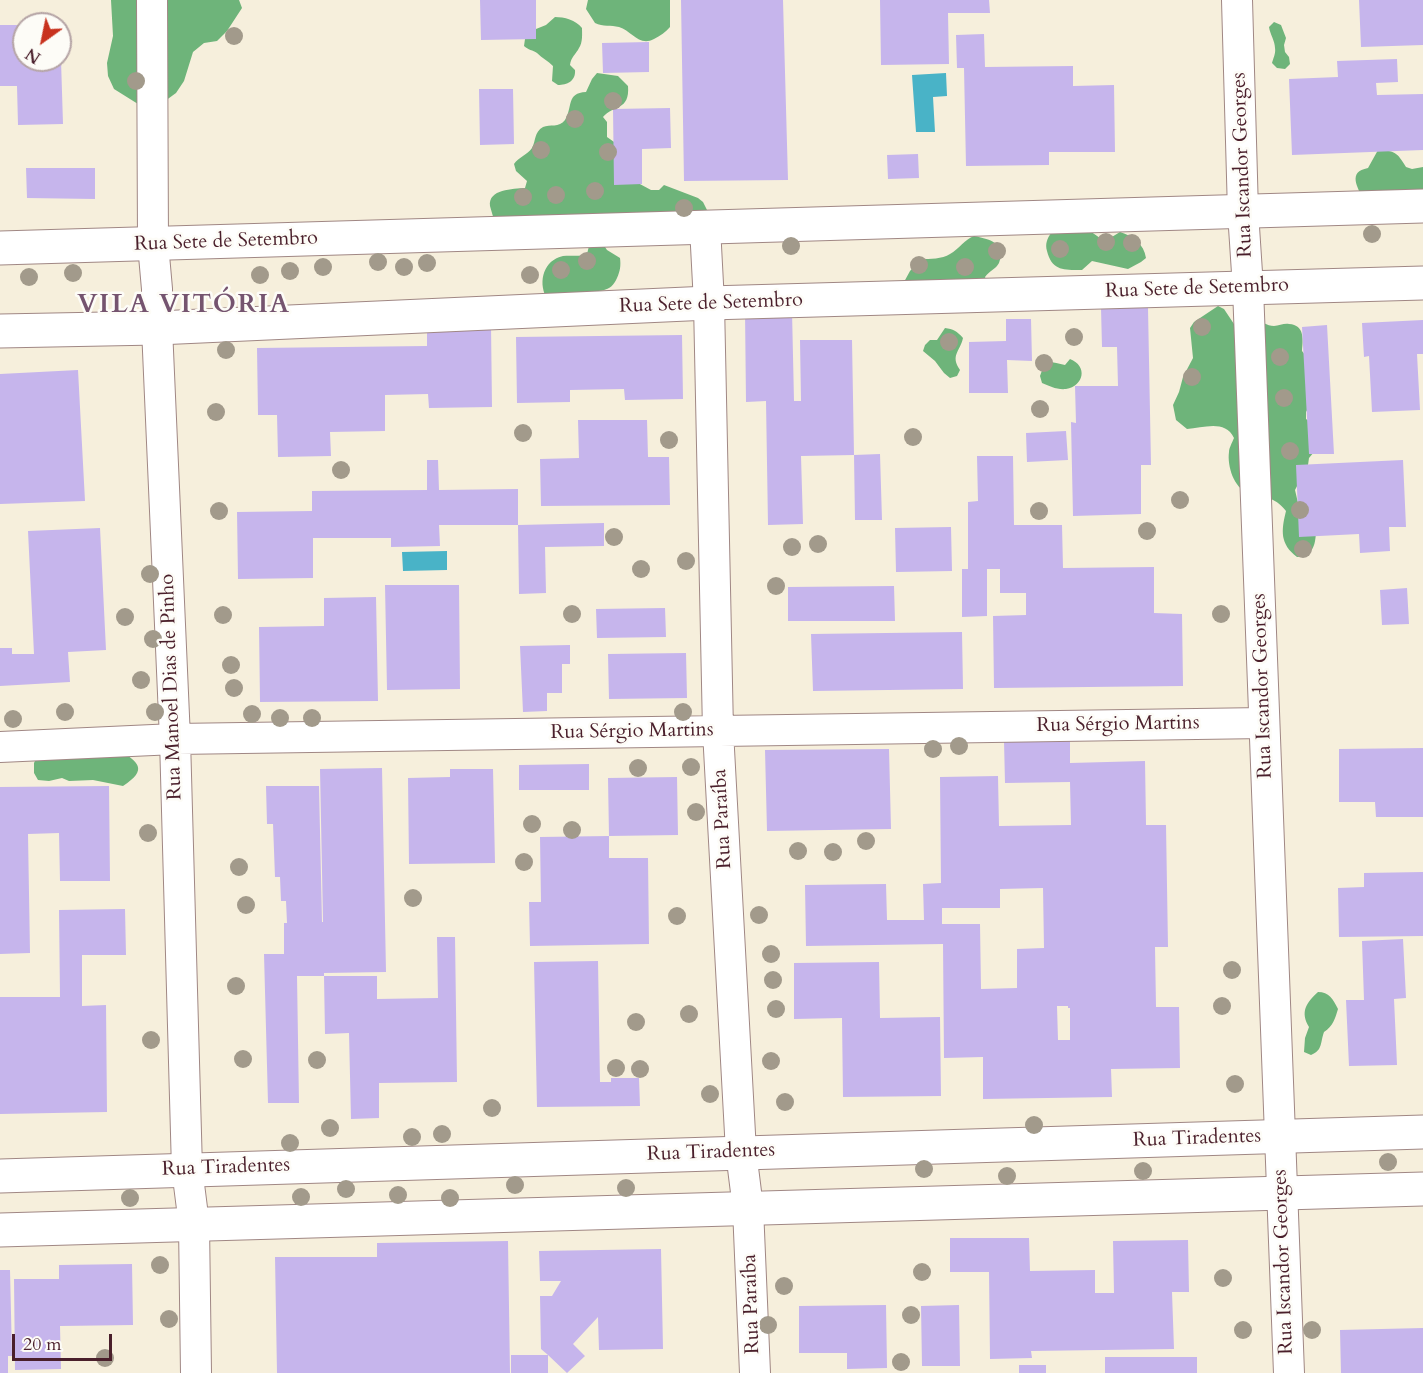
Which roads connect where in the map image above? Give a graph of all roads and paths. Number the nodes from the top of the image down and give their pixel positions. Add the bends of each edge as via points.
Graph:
1 (152, 0) edge
2 (1237, 0) edge
3 (1423, 206) edge
4 (1244, 212) junction
5 (705, 228) junction
6 (153, 244) junction
7 (0, 248) edge
8 (1423, 283) edge
9 (1248, 288) junction
10 (710, 303) junction
11 (157, 328) junction
12 (0, 331) edge
13 (1264, 723) junction
14 (718, 731) junction
15 (175, 739) junction
16 (0, 747) edge
17 (1423, 1132) edge
18 (1279, 1136) junction
19 (741, 1152) junction
20 (187, 1169) junction
21 (0, 1176) edge
22 (1423, 1189) edge
23 (1281, 1193) junction
24 (748, 1208) junction
25 (194, 1224) junction
26 (0, 1230) edge
27 (196, 1373) edge
28 (755, 1373) edge
29 (1289, 1373) edge

1 - 6 street, Rua Manoel Dias de Pinho
2 - 4 street, Rua Iscandor Georges
3 - 4 main road, Rua Sete de Setembro
4 - 5 main road, Rua Sete de Setembro
4 - 9 street, Rua Iscandor Georges
5 - 6 main road, Rua Sete de Setembro
5 - 10 street, Rua Paraíba
6 - 7 main road, Rua Sete de Setembro
6 - 11 street, Rua Manoel Dias de Pinho
8 - 9 main road, Rua Sete de Setembro
9 - 10 main road, Rua Sete de Setembro
9 - 13 street, Rua Iscandor Georges
10 - 11 main road, Rua Sete de Setembro
10 - 14 street, Rua Paraíba
11 - 12 main road, Rua Sete de Setembro
11 - 15 street, Rua Manoel Dias de Pinho
13 - 14 street, Rua Sérgio Martins
13 - 18 street, Rua Iscandor Georges
14 - 15 street, Rua Sérgio Martins
14 - 19 street, Rua Paraíba
15 - 16 street, Rua Sérgio Martins
15 - 20 street, Rua Manoel Dias de Pinho
17 - 18 main road, Rua Tiradentes
18 - 19 main road, Rua Tiradentes
18 - 23 street, Rua Iscandor Georges
19 - 20 main road, Rua Tiradentes
19 - 24 street, Rua Paraíba
20 - 21 main road, Rua Tiradentes
20 - 25 street, Rua Manoel Dias de Pinho
22 - 23 main road
23 - 24 main road
23 - 29 street, Rua Iscandor Georges
24 - 25 main road
24 - 28 street, Rua Paraíba
25 - 26 main road
25 - 27 street, Rua Manoel Dias de Pinho

